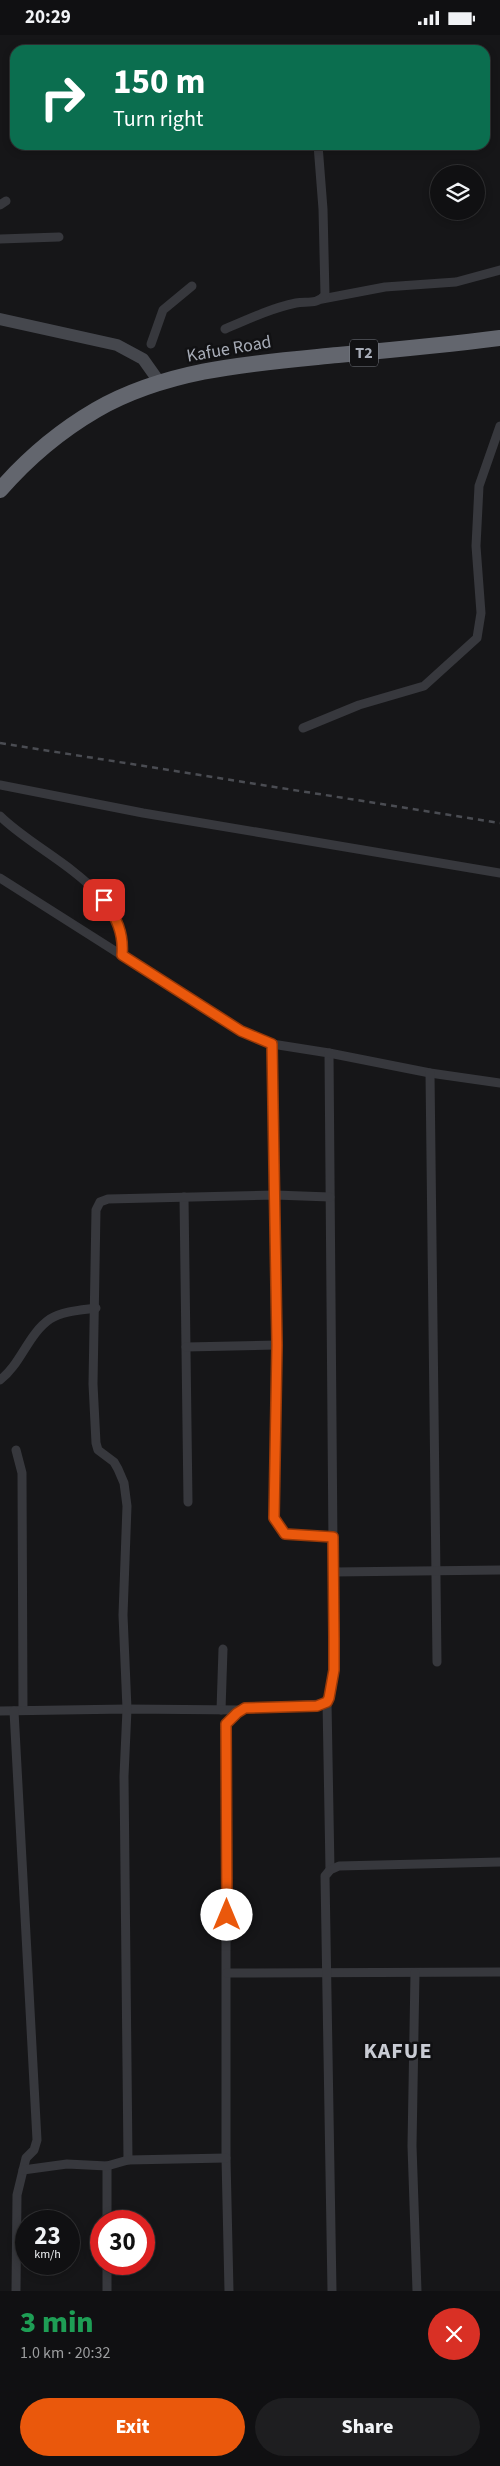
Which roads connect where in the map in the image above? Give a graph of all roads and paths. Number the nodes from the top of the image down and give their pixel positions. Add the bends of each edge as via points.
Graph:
1 (318, 150) edge
2 (60, 237) dead end
3 (0, 239) edge
4 (500, 270) edge
5 (192, 286) dead end
6 (322, 299) junction
7 (0, 319) edge
8 (226, 329) dead end
9 (500, 338) edge
10 (151, 344) dead end
11 (160, 383) junction
12 (500, 426) edge
13 (0, 490) edge
14 (303, 728) dead end
15 (0, 785) edge
16 (0, 816) edge
17 (500, 873) edge
18 (0, 878) edge
19 (122, 955) junction
20 (272, 1044) junction
21 (329, 1053) junction
22 (430, 1073) junction
23 (500, 1083) edge
24 (275, 1195) junction
25 (184, 1197) junction
26 (330, 1197) junction
27 (96, 1308) junction
28 (277, 1345) junction
29 (186, 1347) junction
30 (0, 1380) edge
31 (16, 1450) dead end
32 (188, 1502) dead end
33 (333, 1537) junction
34 (435, 1569) junction
35 (500, 1570) edge
36 (334, 1572) junction
37 (223, 1649) dead end
38 (437, 1662) dead end
39 (327, 1702) junction
40 (127, 1709) junction
41 (18, 1710) junction
42 (221, 1710) junction
43 (241, 1710) junction
44 (0, 1711) edge
45 (500, 1862) edge
46 (330, 1870) junction
47 (500, 1972) edge
48 (227, 1973) junction
49 (327, 1973) junction
50 (415, 1973) junction
51 (226, 2158) junction
52 (128, 2160) junction
53 (107, 2166) junction
54 (23, 2170) junction
55 (107, 2210) edge
56 (107, 2275) edge
57 (16, 2291) edge
58 (107, 2291) edge
59 (229, 2291) edge
60 (332, 2291) edge
61 (417, 2291) edge

1 - 6 street via 326,284
2 - 3 street
4 - 6 street via 456,282 385,287
5 - 10 street via 163,310
6 - 8 street via 280,307
7 - 11 street via 117,345 143,359
9 - 11 highway, Kafue Road / T2 via 228,367
11 - 13 highway, Kafue Road / T2 via 83,419 30,460
12 - 14 street via 479,486 476,546 481,613 477,638 424,686 359,705
15 - 17 street via 143,813
16 - 19 street via 104,900 121,931
18 - 19 street
19 - 20 street via 241,1031
20 - 21 street
20 - 24 street
21 - 22 street
21 - 26 street
22 - 23 street
22 - 34 street
24 - 25 street
24 - 26 street
24 - 28 street
25 - 27 street via 108,1199 100,1202 96,1210
25 - 29 street
26 - 33 street
27 - 30 street via 51,1319 34,1337 12,1370
27 - 40 street via 93,1384 96,1443 118,1469 124,1483 127,1506 124,1615
28 - 29 street
28 - 33 street via 274,1518 285,1534
29 - 32 street
31 - 41 street via 22,1473
33 - 36 street
34 - 35 street
34 - 36 street
34 - 38 street
36 - 39 street via 334,1670
37 - 42 street
39 - 43 street via 317,1706
39 - 46 street
40 - 41 street
40 - 42 street
40 - 52 street via 124,1785
41 - 44 street
41 - 54 street via 36,2140
42 - 43 street
43 - 48 street via 226,1724
45 - 46 street via 339,1866
46 - 49 street via 325,1876
47 - 50 street
48 - 49 street
48 - 51 street
49 - 50 street
49 - 60 street
50 - 61 street via 412,2146
51 - 52 street
51 - 59 street
52 - 53 street
53 - 54 street via 73,2164
53 - 55 street
54 - 57 street via 17,2195
56 - 58 street

